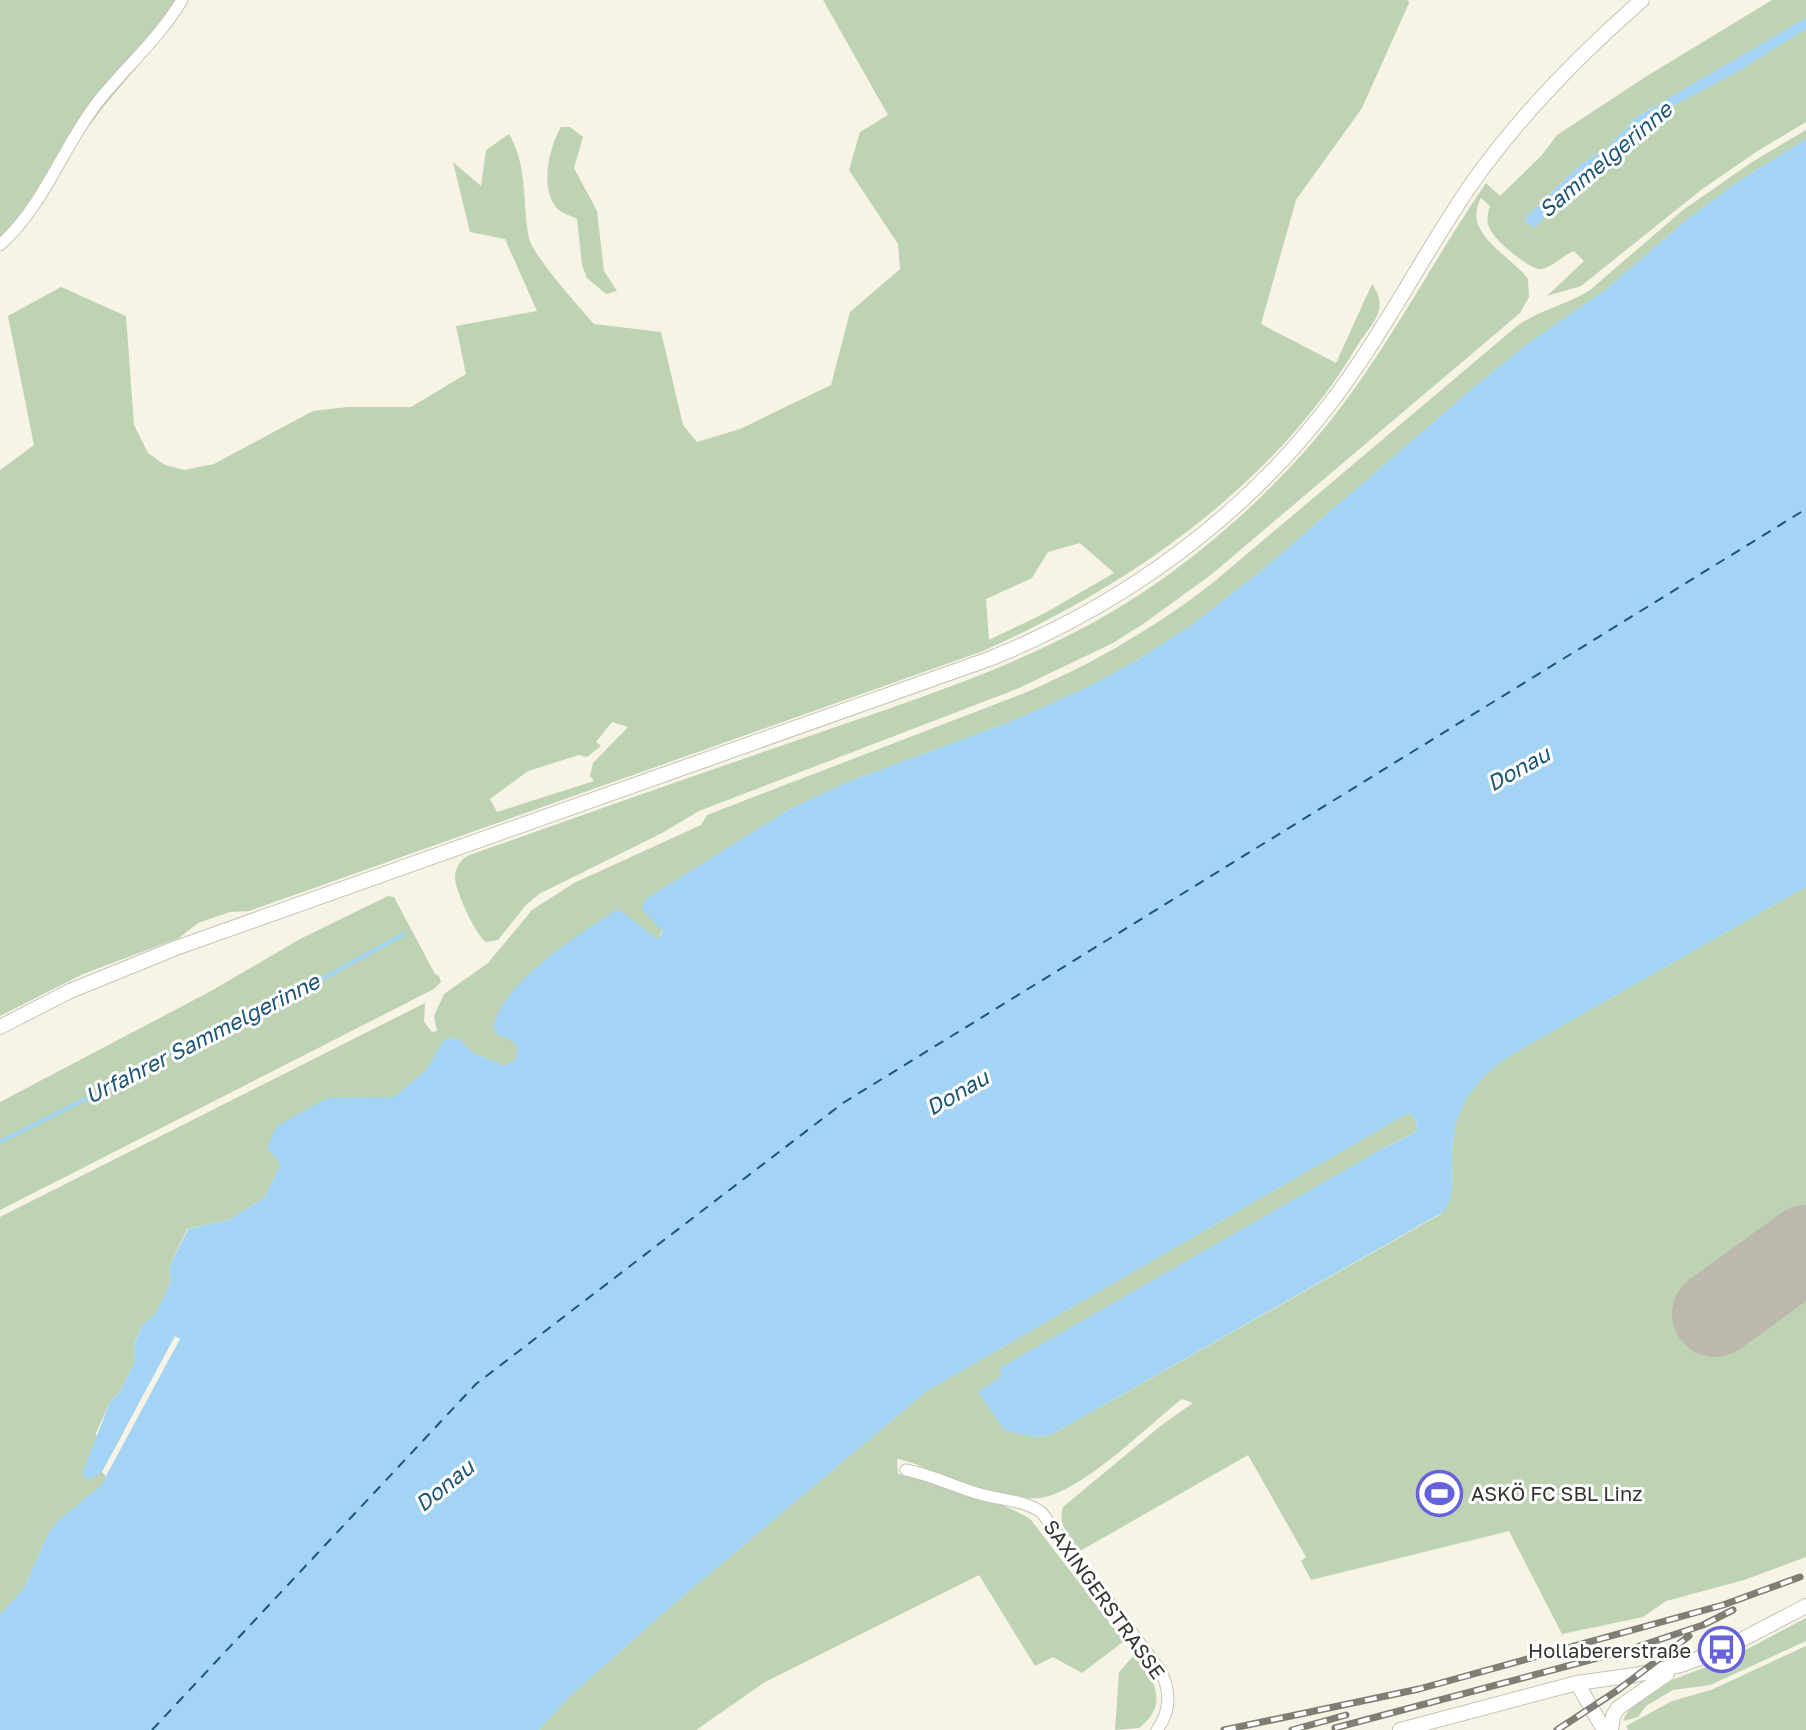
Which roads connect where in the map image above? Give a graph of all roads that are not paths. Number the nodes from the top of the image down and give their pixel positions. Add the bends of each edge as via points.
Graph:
1 (182, 0) edge
2 (1642, 0) edge
3 (0, 245) edge
4 (0, 1027) edge
5 (906, 1470) dead end
6 (1806, 1606) edge
7 (1681, 1665) junction
8 (1577, 1683) junction
9 (1157, 1730) edge
10 (1400, 1730) edge
11 (1604, 1730) edge
12 (1611, 1730) edge

1 - 3 street via 101,98 29,213
2 - 4 main road via 1560,76 1493,154 1348,379 1301,439 1212,526 1112,598 989,659 176,948 70,991
5 - 9 street, SAXINGERSTRASSE via 1042,1513 1160,1670 1169,1703
6 - 7 main road
7 - 8 main road
7 - 12 main road via 1625,1703 1613,1716
8 - 10 main road
8 - 11 main road

